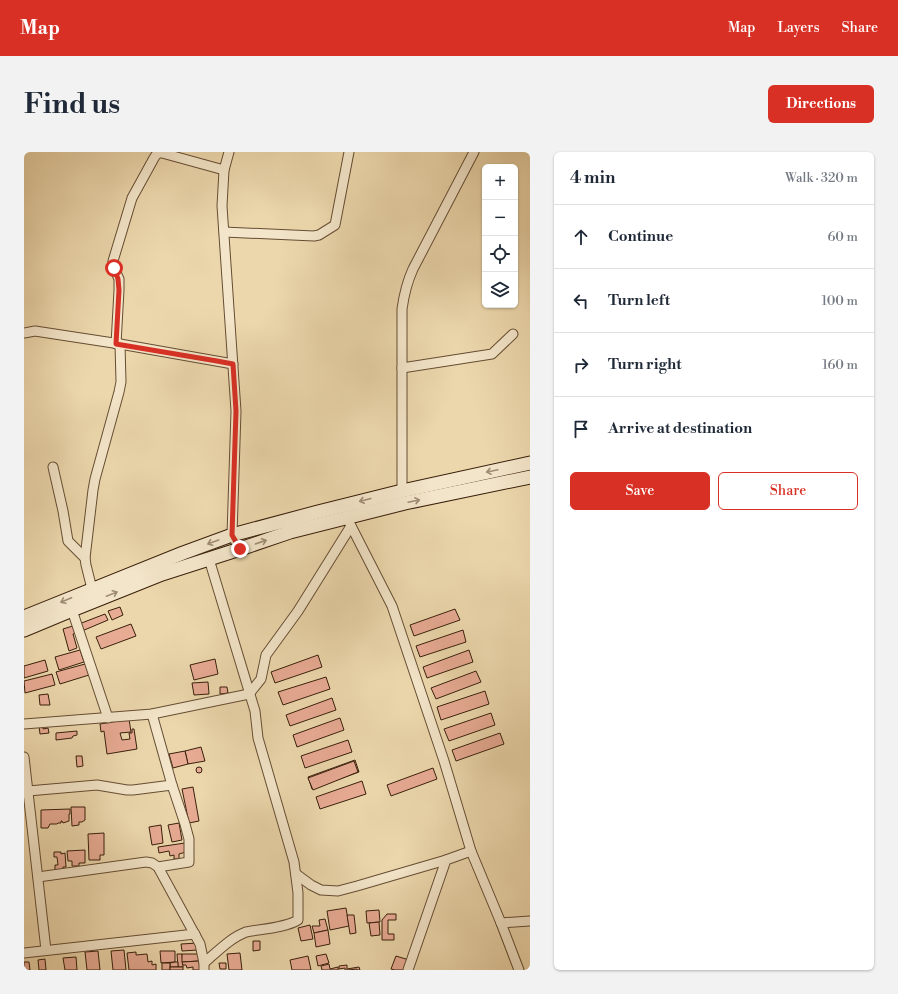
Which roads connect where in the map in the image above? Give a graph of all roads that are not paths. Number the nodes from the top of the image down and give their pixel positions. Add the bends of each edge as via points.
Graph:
1 (158, 152) edge
2 (229, 152) edge
3 (349, 152) edge
4 (474, 152) edge
5 (224, 170) junction
6 (224, 232) junction
7 (24, 333) edge
8 (513, 334) dead end
9 (118, 344) junction
10 (233, 364) junction
11 (402, 368) junction
12 (530, 463) edge
13 (53, 467) dead end
14 (530, 477) edge
15 (402, 491) junction
16 (349, 522) junction
17 (232, 535) junction
18 (240, 549) junction
19 (85, 558) junction
20 (209, 559) junction
21 (92, 589) junction
22 (72, 610) junction
23 (24, 617) edge
24 (24, 630) edge
25 (249, 694) junction
26 (152, 714) junction
27 (108, 718) junction
28 (24, 724) edge
29 (24, 757) edge
30 (172, 785) junction
31 (28, 791) junction
32 (472, 851) junction
33 (446, 860) junction
34 (158, 866) junction
35 (296, 874) junction
36 (38, 877) junction
37 (530, 921) edge
38 (501, 923) junction
39 (195, 934) junction
40 (46, 950) junction
41 (24, 953) edge
42 (204, 967) edge
43 (408, 970) edge
44 (519, 970) edge

1 - 5 street
1 - 9 street via 132,198 113,261 119,290
2 - 5 street
3 - 6 street via 335,225 314,236
4 - 11 street via 407,282 402,309
5 - 6 street
6 - 10 street
7 - 9 street via 35,331
8 - 11 street via 492,354
9 - 10 street
9 - 19 street via 121,382 95,479
10 - 17 street via 236,411
11 - 15 street
12 -> 15 main road
13 - 19 street via 68,541
16 -> 14 main road via 405,503
15 -> 17 main road
18 -> 16 main road via 290,532
16 - 25 street via 298,611 266,655 261,679
16 - 32 street via 392,606
17 - 18 street
17 -> 21 main road
18 - 20 main road
19 - 21 street
22 -> 20 main road via 162,574
20 - 25 street
21 -> 23 main road
22 - 24 main road
22 - 27 street
25 - 26 street
25 - 35 street via 255,711 258,738
26 - 27 street
26 - 30 street
27 - 28 street
29 - 31 street
30 - 31 street via 133,790 97,785
30 - 34 street via 189,839 189,862
31 - 36 street
32 - 33 street
32 - 38 street
33 - 35 street via 338,891 321,890
33 - 43 street
34 - 36 street via 146,862
34 - 39 street
35 - 42 street via 298,920 240,934
36 - 40 street
37 - 38 street
38 - 44 street
39 - 40 street
39 - 42 street via 200,944
40 - 41 street

